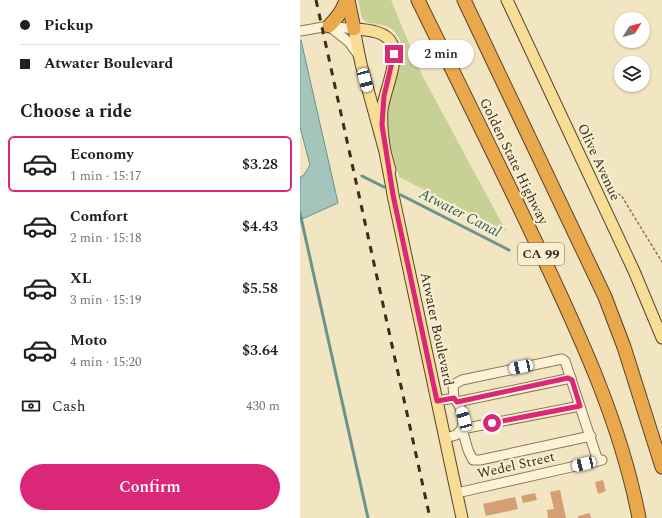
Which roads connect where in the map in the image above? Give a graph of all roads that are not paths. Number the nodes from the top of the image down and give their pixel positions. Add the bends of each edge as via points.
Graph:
1 (347, 0) edge
2 (418, 0) edge
3 (464, 0) edge
4 (507, 0) edge
5 (329, 26) junction
6 (354, 29) junction
7 (300, 31) edge
8 (360, 58) junction
9 (390, 170) junction
10 (662, 338) edge
11 (571, 378) junction
12 (456, 400) junction
13 (437, 401) junction
14 (580, 406) junction
15 (462, 429) junction
16 (590, 436) junction
17 (445, 438) junction
18 (662, 467) edge
19 (457, 493) junction
20 (462, 518) edge
21 (638, 518) edge

1 - 5 highway via 344,8
1 - 6 highway
2 - 21 highway, Golden State Highway / CA 99 via 575,326 601,387 622,448
3 - 18 highway, Golden State Highway / CA 99 via 606,297 627,354
4 - 10 main road, Olive Avenue via 634,271
5 - 6 street
5 - 7 street
5 - 8 street via 350,42
6 - 8 main road, Atwater Boulevard
6 - 9 main road, Atwater Boulevard via 383,34 394,48 393,64 382,110
8 - 9 main road, Atwater Boulevard
9 - 13 main road, Atwater Boulevard via 393,195
11 - 12 street
11 - 12 street via 565,361 551,361 462,380 454,385
11 - 14 street
12 - 13 street
12 - 15 street via 464,419
13 - 17 main road, Atwater Boulevard
14 - 15 street
14 - 16 street
15 - 16 street via 474,460
15 - 17 street
16 - 19 street, Wedel Street via 601,460
17 - 19 main road, Atwater Boulevard
19 - 20 main road, Atwater Boulevard

